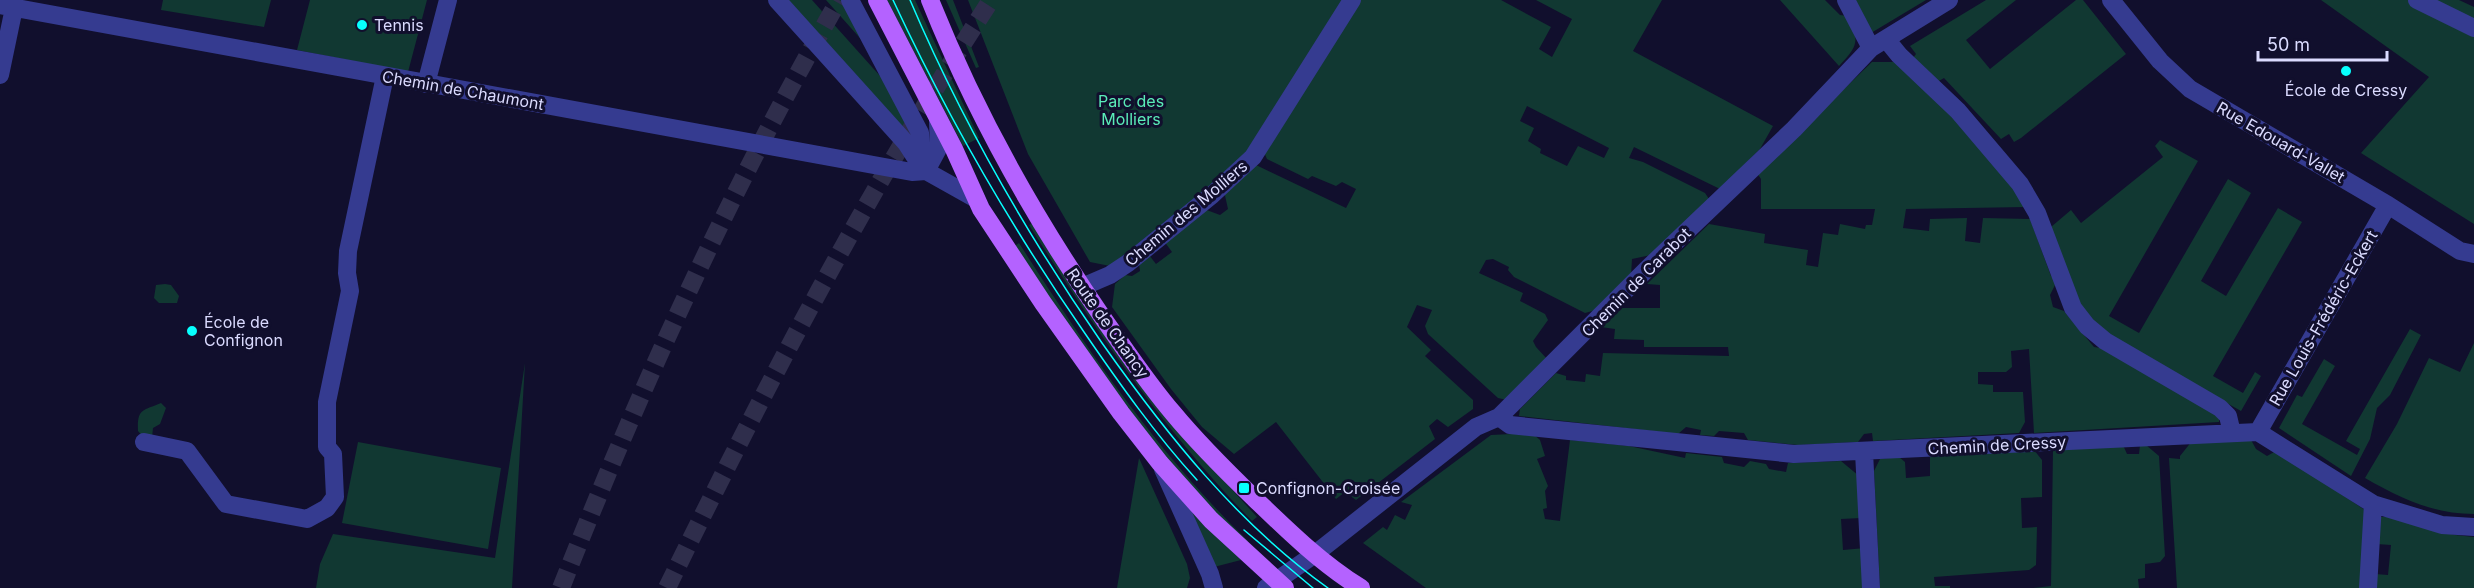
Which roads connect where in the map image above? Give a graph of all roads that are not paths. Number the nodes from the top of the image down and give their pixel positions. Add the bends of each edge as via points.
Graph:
1 (448, 0) edge
2 (777, 0) edge
3 (850, 0) edge
4 (877, 0) edge
5 (930, 0) edge
6 (1352, 0) edge
7 (1846, 0) edge
8 (1949, 0) edge
9 (2111, 0) edge
10 (2417, 0) edge
11 (7, 6) edge
12 (2474, 28) edge
13 (1878, 43) junction
14 (0, 75) edge
15 (385, 76) junction
16 (426, 84) junction
17 (938, 122) junction
18 (926, 171) junction
19 (976, 199) junction
20 (2388, 205) junction
21 (2474, 254) edge
22 (1082, 287) junction
23 (1499, 417) junction
24 (2258, 432) junction
25 (2232, 433) junction
26 (144, 442) dead end
27 (1864, 452) junction
28 (1160, 463) junction
29 (2373, 504) junction
30 (2474, 527) edge
31 (1315, 554) junction
32 (1276, 586) edge
33 (1214, 588) edge
34 (1361, 588) edge
35 (1871, 588) edge
36 (2368, 588) edge

1 - 16 street
2 - 3 street via 915,157 921,145 920,133
4 - 17 main road
5 - 22 main road, Route de Chancy via 1003,155
6 - 22 street, Chemin des Molliers via 1244,167 1128,263
7 - 13 street
8 - 13 street, Chemin de Carabot
9 - 20 street, Rue Edouard-Vallet via 2160,61 2190,89
10 - 12 street
11 - 14 street
11 - 15 street, Chemin de Chaumont
13 - 23 street, Chemin de Carabot
13 - 25 street via 1899,56 1958,111 2020,184 2037,213 2079,317 2105,341 2220,408 2228,416
15 - 16 street, Chemin de Chaumont
15 - 26 street via 348,251 350,291 327,402 327,447 333,454 335,497 327,508 308,519 226,504 187,451
16 - 18 street, Chemin de Chaumont via 912,172
17 - 18 street via 939,147
17 - 19 main road
18 - 19 street, Chemin de Chaumont
19 - 28 main road via 1055,321
20 - 21 street, Rue Edouard-Vallet via 2460,251
20 - 24 street, Rue Louis-Frédéric-Eckert
22 - 31 main road, Route de Chancy via 1173,413 1244,488
23 - 27 street, Chemin de Cressy via 1510,425 1794,454
23 - 31 street, Chemin de Carabot via 1476,427
24 - 25 street, Chemin de Cressy
24 - 29 street
25 - 27 street, Chemin de Cressy
27 - 35 street
28 - 32 main road
28 - 33 street
29 - 30 street via 2442,525
29 - 36 street
31 - 32 street, Chemin de Carabot
31 - 34 main road, Route de Chancy

